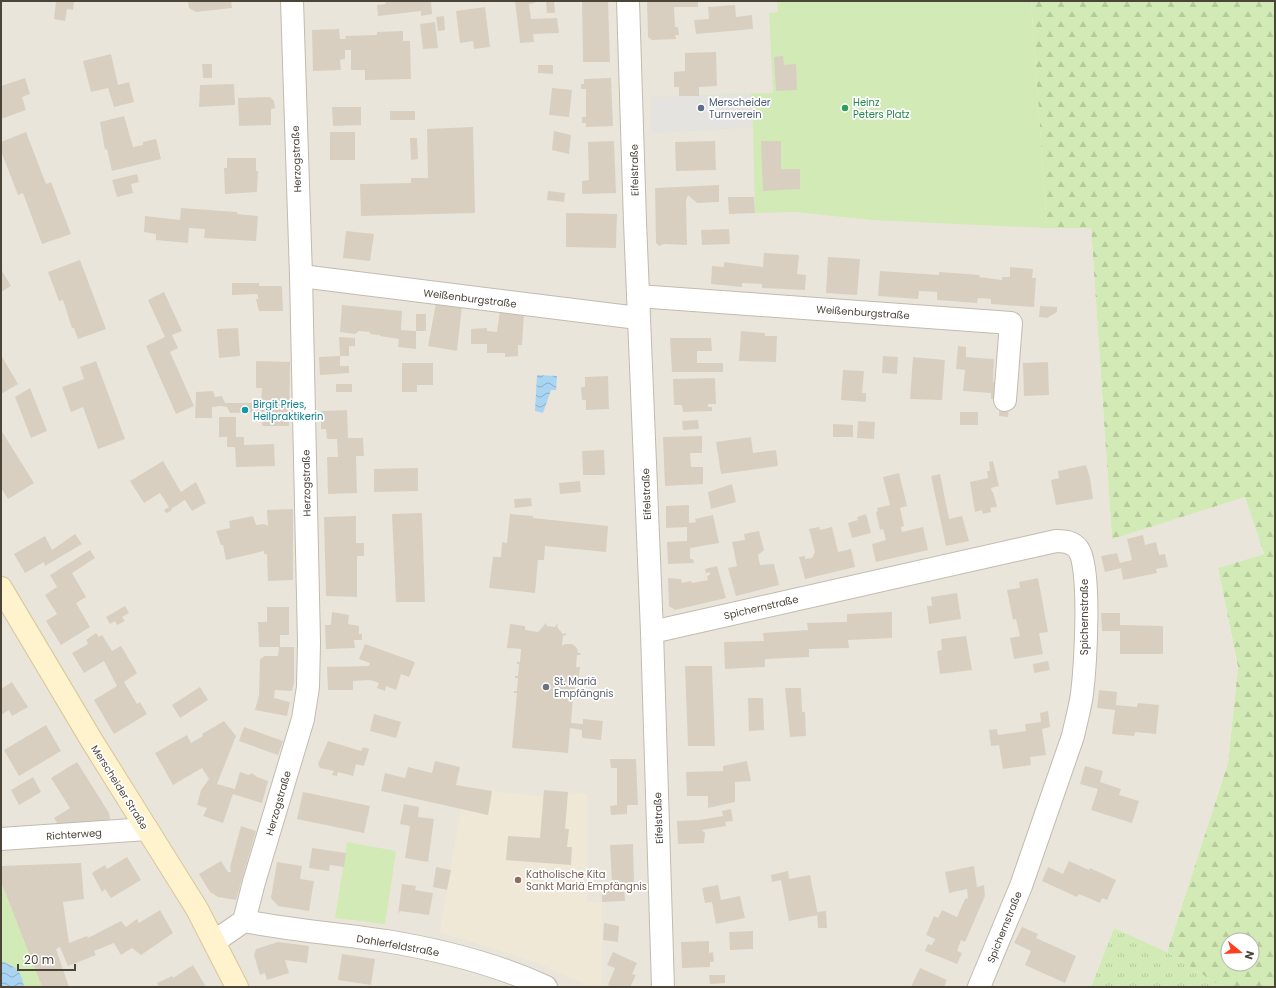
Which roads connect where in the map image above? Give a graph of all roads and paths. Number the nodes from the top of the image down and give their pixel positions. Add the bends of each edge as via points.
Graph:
1 (292, 1) edge
2 (628, 1) edge
3 (301, 276) junction
4 (638, 296) junction
5 (638, 318) junction
6 (1005, 400) dead end
7 (1, 588) edge
8 (652, 632) junction
9 (147, 829) junction
10 (1, 839) edge
11 (244, 921) junction
12 (215, 941) junction
13 (237, 987) edge
14 (546, 987) edge
15 (663, 987) edge
16 (978, 987) edge

1 - 3 street, Herzogstraße
2 - 4 street, Eifelstraße
3 - 5 street, Weißenburgstraße
3 - 11 street, Herzogstraße via 308,687 303,719
4 - 5 street, Eifelstraße
4 - 6 street, Weißenburgstraße via 1011,323
5 - 8 street, Eifelstraße
7 - 9 main road, Merscheider Straße
8 - 15 street, Eifelstraße
8 - 16 street, Spichernstraße via 1056,540 1073,543 1079,549 1086,592 1084,664 1078,715 1021,886
9 - 10 street, Richterweg
9 - 12 main road, Merscheider Straße
11 - 12 street
11 - 14 street, Dahlerfeldstraße via 388,942 443,953 498,968
12 - 13 main road, Merscheider Straße

